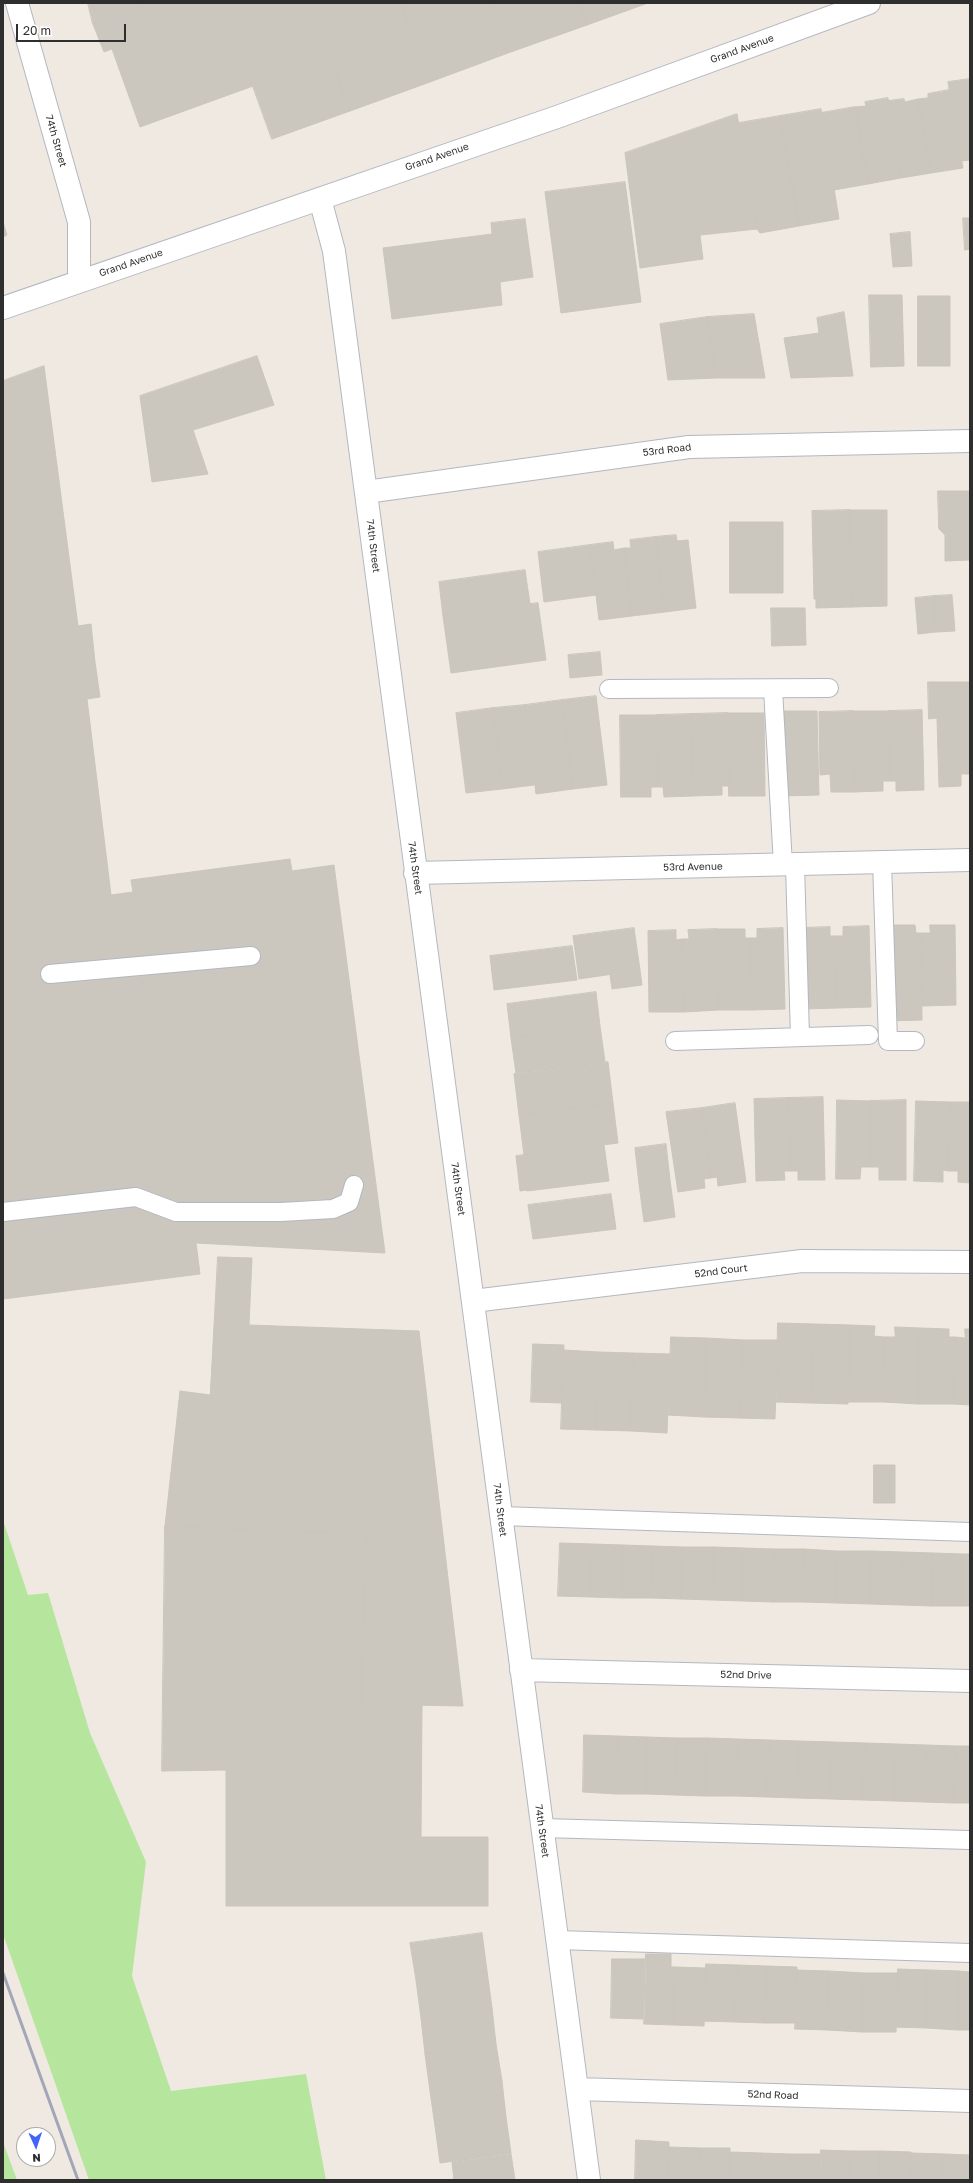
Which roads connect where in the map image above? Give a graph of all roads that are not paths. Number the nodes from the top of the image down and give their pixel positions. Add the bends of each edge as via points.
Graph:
1 (17, 3) edge
2 (869, 3) edge
3 (320, 199) junction
4 (79, 281) junction
5 (3, 308) edge
6 (970, 441) edge
7 (366, 492) junction
8 (829, 688) dead end
9 (609, 689) dead end
10 (774, 689) junction
11 (970, 860) edge
12 (882, 862) junction
13 (789, 865) junction
14 (415, 873) junction
15 (251, 956) dead end
16 (50, 974) dead end
17 (869, 1035) dead end
18 (800, 1037) junction
19 (675, 1041) dead end
20 (915, 1041) dead end
21 (354, 1185) dead end
22 (3, 1212) edge
23 (970, 1262) edge
24 (473, 1301) junction
25 (501, 1516) junction
26 (970, 1532) edge
27 (521, 1670) junction
28 (970, 1681) edge
29 (542, 1828) junction
30 (970, 1840) edge
31 (557, 1940) junction
32 (970, 1952) edge
33 (577, 2090) junction
34 (970, 2100) edge
35 (589, 2180) edge

1 - 4 street, 74th Street via 79,222
2 - 3 street, Grand Avenue via 557,117
3 - 4 street, Grand Avenue
3 - 7 street, 74th Street via 334,251
4 - 5 street, Grand Avenue
6 - 7 street, 53rd Road via 689,447
7 - 14 street, 74th Street
8 - 10 lane
9 - 10 lane
10 - 13 lane
11 - 12 street, 53rd Avenue
12 - 13 street, 53rd Avenue
12 - 20 lane via 888,1041
13 - 14 street, 53rd Avenue
13 - 18 lane
14 - 24 street, 74th Street
15 - 16 lane
17 - 18 lane
18 - 19 lane
21 - 22 lane via 349,1202 333,1209 281,1212 176,1212 136,1197
23 - 24 street, 52nd Court via 802,1261
24 - 25 street, 74th Street
25 - 26 lane
25 - 27 street, 74th Street
27 - 28 street, 52nd Drive
27 - 29 street, 74th Street
29 - 30 lane
29 - 31 street, 74th Street
31 - 32 lane
31 - 33 street, 74th Street
33 - 34 street, 52nd Road
33 - 35 street, 74th Street

